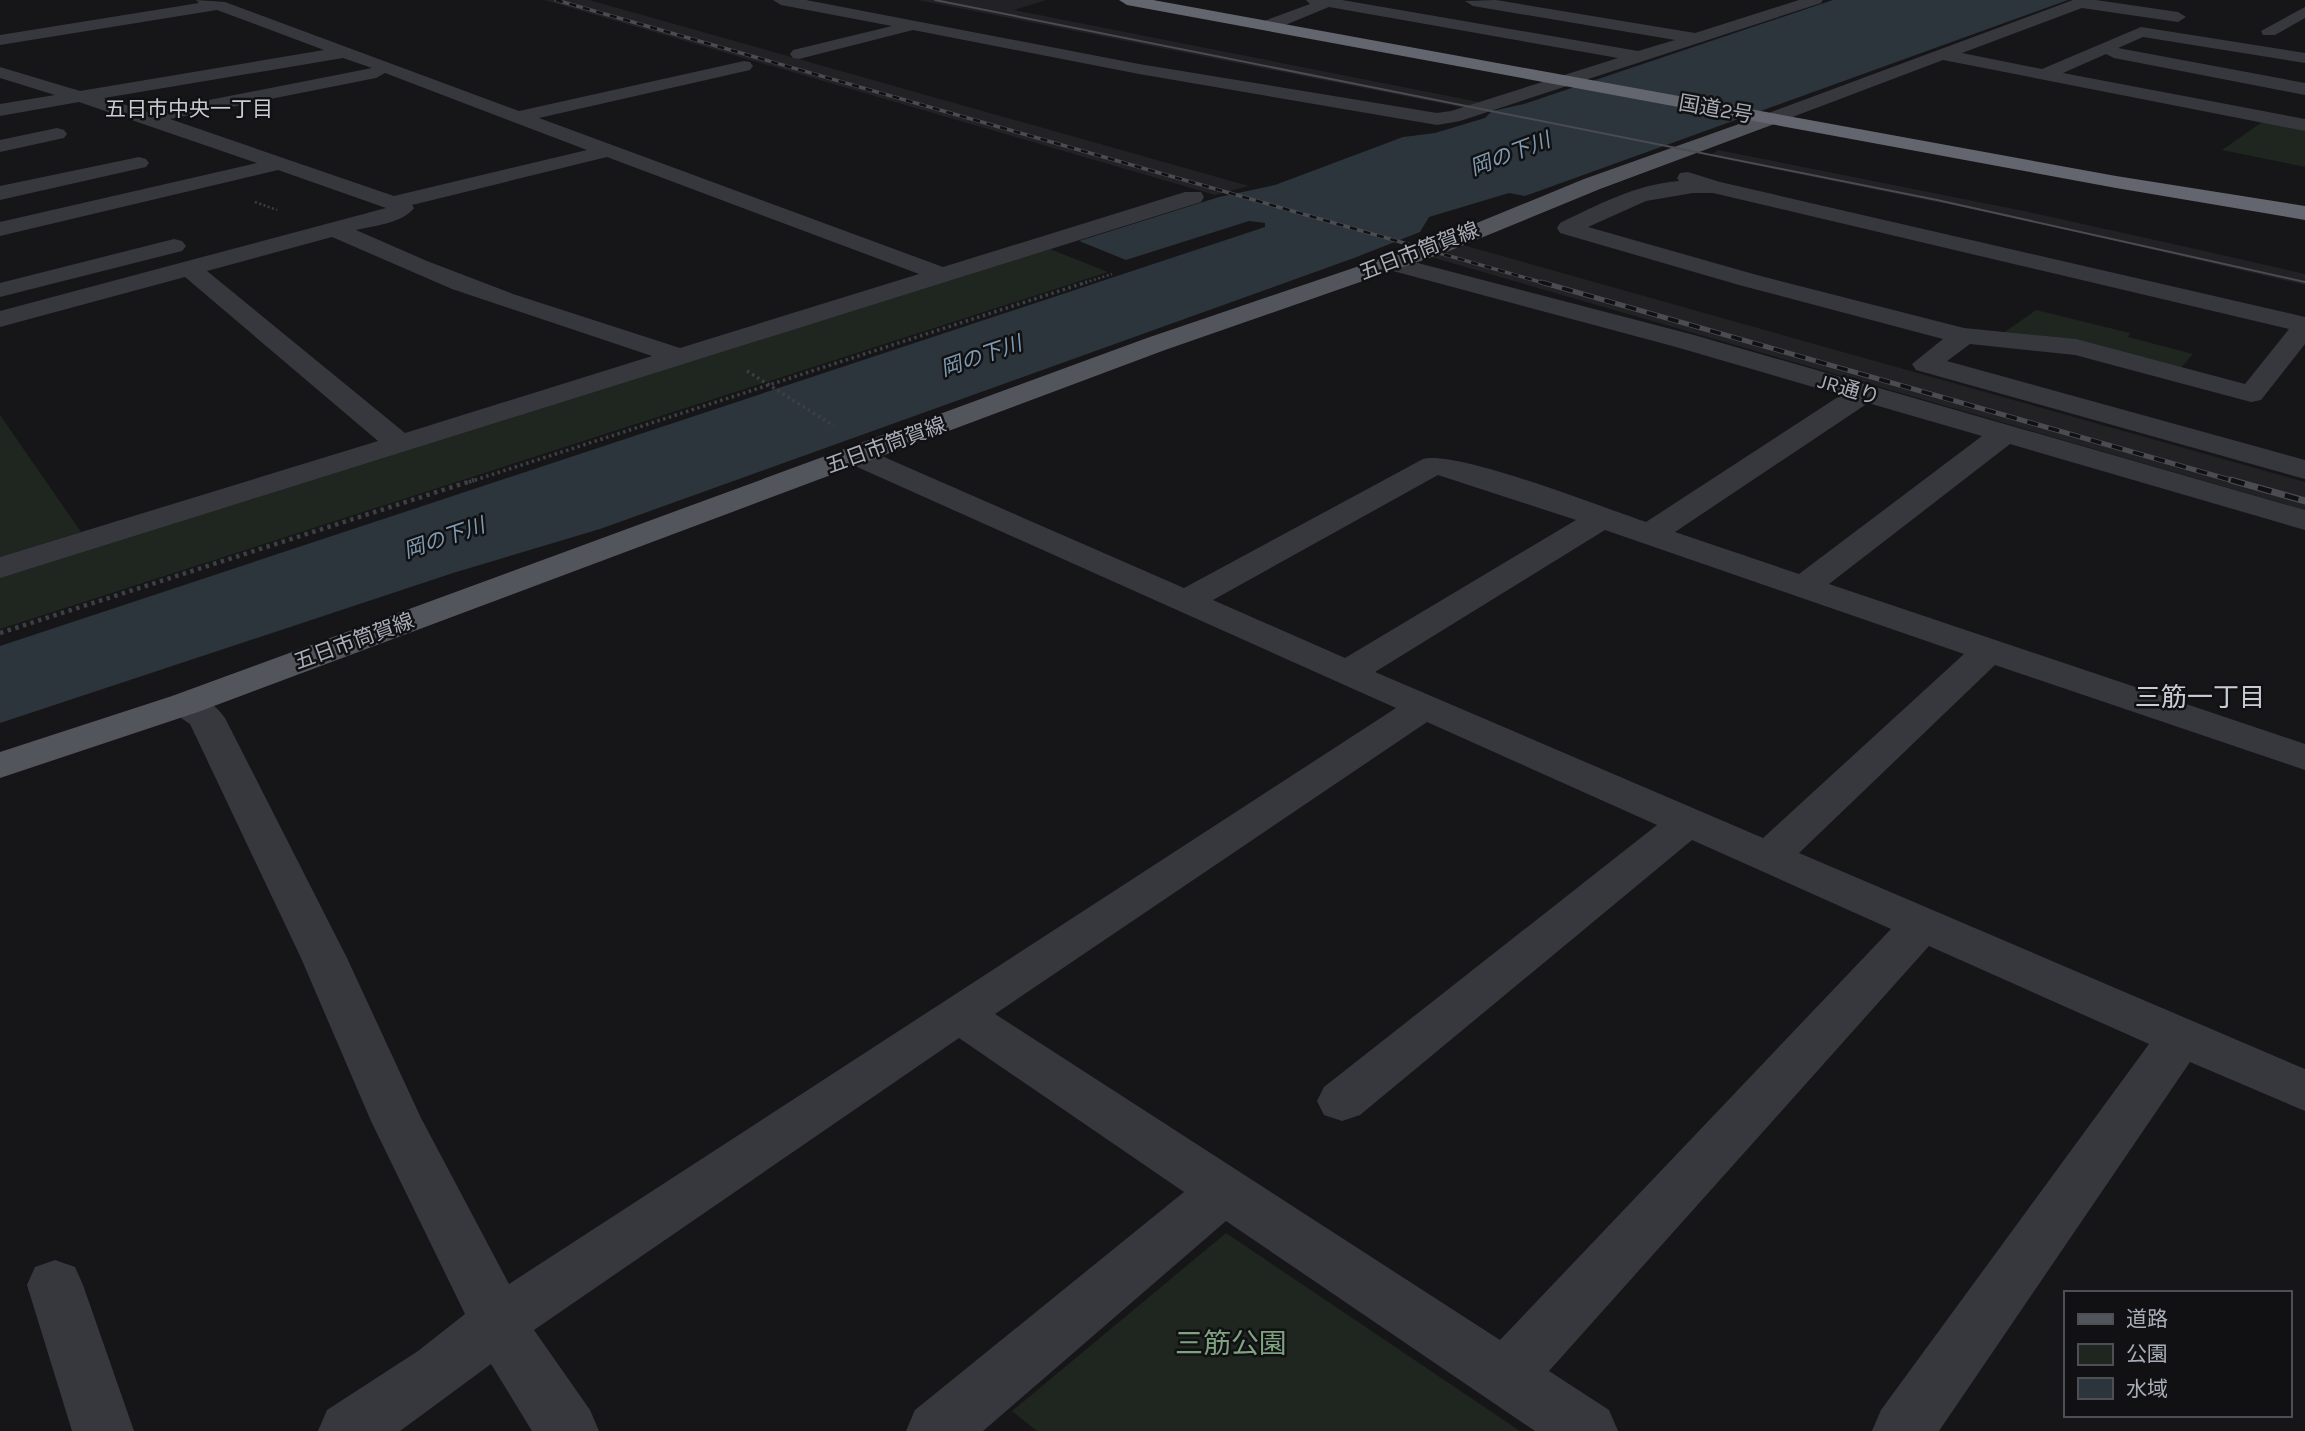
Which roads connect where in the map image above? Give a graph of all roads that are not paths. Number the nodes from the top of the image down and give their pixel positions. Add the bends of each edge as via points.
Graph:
1 (781, 0) edge
2 (1127, 0) edge
3 (1468, 0) edge
4 (1815, 0) edge
5 (1325, 1) edge
6 (2085, 1) edge
7 (211, 3) edge
8 (1754, 12) junction
9 (2305, 12) edge
10 (1712, 13) dead end
11 (2189, 19) dead end
12 (918, 26) junction
13 (1267, 26) junction
14 (2293, 34) dead end
15 (1696, 38) junction
16 (0, 40) edge
17 (2101, 51) junction
18 (340, 53) junction
19 (799, 54) dead end
20 (1944, 55) junction
21 (1641, 57) junction
22 (2305, 58) edge
23 (744, 66) dead end
24 (389, 70) junction
25 (0, 72) edge
26 (2043, 75) junction
27 (1572, 82) junction
28 (2305, 89) edge
29 (83, 97) junction
30 (0, 110) edge
31 (517, 117) junction
32 (1759, 117) junction
33 (148, 118) junction
34 (2305, 125) edge
35 (57, 134) dead end
36 (0, 146) edge
37 (607, 151) junction
38 (139, 163) dead end
39 (282, 163) junction
40 (1643, 164) junction
41 (1707, 184) junction
42 (1573, 191) junction
43 (0, 193) edge
44 (1193, 197) dead end
45 (393, 203) junction
46 (1617, 204) junction
47 (2305, 213) edge
48 (0, 229) edge
49 (334, 229) junction
50 (201, 239) dead end
51 (1391, 263) junction
52 (190, 269) junction
53 (943, 275) junction
54 (0, 290) edge
55 (0, 319) edge
56 (2305, 326) edge
57 (1964, 336) junction
58 (679, 356) junction
59 (1863, 393) junction
60 (2004, 434) junction
61 (400, 443) junction
62 (851, 445) junction
63 (2305, 470) edge
64 (1603, 518) junction
65 (2305, 520) edge
66 (1650, 534) junction
67 (0, 568) edge
68 (1803, 587) junction
69 (1186, 601) junction
70 (1989, 651) junction
71 (1347, 673) junction
72 (185, 704) junction
73 (1424, 707) junction
74 (2305, 758) edge
75 (0, 765) edge
76 (1687, 821) junction
77 (1769, 856) junction
78 (1920, 925) junction
79 (959, 1014) junction
80 (2181, 1037) junction
81 (2305, 1091) edge
82 (1342, 1101) dead end
83 (1223, 1191) junction
84 (55, 1285) dead end
85 (499, 1322) junction
86 (1505, 1377) junction
87 (103, 1431) edge
88 (349, 1431) edge
89 (568, 1431) edge
90 (937, 1431) edge
91 (1587, 1431) edge
92 (1903, 1431) edge

1 - 12 street
2 - 13 highway, 国道2号
3 - 15 street
4 - 8 street via 1789,9
5 - 13 street
5 - 21 street
6 - 11 street
6 - 20 street
7 - 16 street
7 - 18 street
8 - 10 street
8 - 15 street
9 - 14 street via 2262,30
12 - 19 street
12 - 27 street via 1428,118 1453,117
13 - 27 highway, 国道2号
15 - 21 street
17 - 22 street via 2141,32
17 - 26 street
17 - 28 street
18 - 24 street
18 - 29 street
20 - 26 street
20 - 32 street
21 - 27 street
23 - 31 street
24 - 31 street
24 - 33 street
25 - 29 street
26 - 34 street
27 - 32 highway, 国道2号
29 - 30 street
29 - 33 street
31 - 37 street
32 - 40 main road, 五日市筒賀線
32 - 47 highway, 国道2号
33 - 39 street
35 - 36 street
37 - 45 street
37 - 53 street
38 - 43 street
39 - 45 street
39 - 48 street
40 - 41 street
40 - 42 main road, 五日市筒賀線
41 - 46 street via 1670,187
41 - 56 street
42 - 46 street
42 - 51 main road, 五日市筒賀線
44 - 53 street
45 - 49 street via 403,208
46 - 57 street via 1568,228
49 - 52 street
49 - 58 street via 463,286
50 - 54 street
51 - 59 street, JR通り
51 - 62 main road, 五日市筒賀線
52 - 55 street
52 - 61 street
53 - 58 street
56 - 57 street via 2251,394 2077,347
57 - 63 street via 1926,364
58 - 61 street
59 - 60 street, JR通り
59 - 66 street
60 - 65 street, JR通り
60 - 68 street
61 - 67 street
62 - 69 street
62 - 72 main road, 五日市筒賀線
64 - 66 street
64 - 69 street via 1434,465
64 - 71 street
66 - 68 street
68 - 70 street
69 - 71 street
70 - 74 street
70 - 77 street
71 - 73 street
72 - 75 main road, 五日市筒賀線
72 - 85 street via 206,718 324,958 397,1121
73 - 76 street
73 - 79 street
76 - 77 street
76 - 82 street
77 - 78 street
78 - 80 street
78 - 86 street
79 - 83 street
79 - 85 street
80 - 81 street
80 - 92 street
83 - 86 street
83 - 90 street
84 - 87 street
85 - 88 street via 439,1370
85 - 89 street via 523,1367
86 - 91 street

